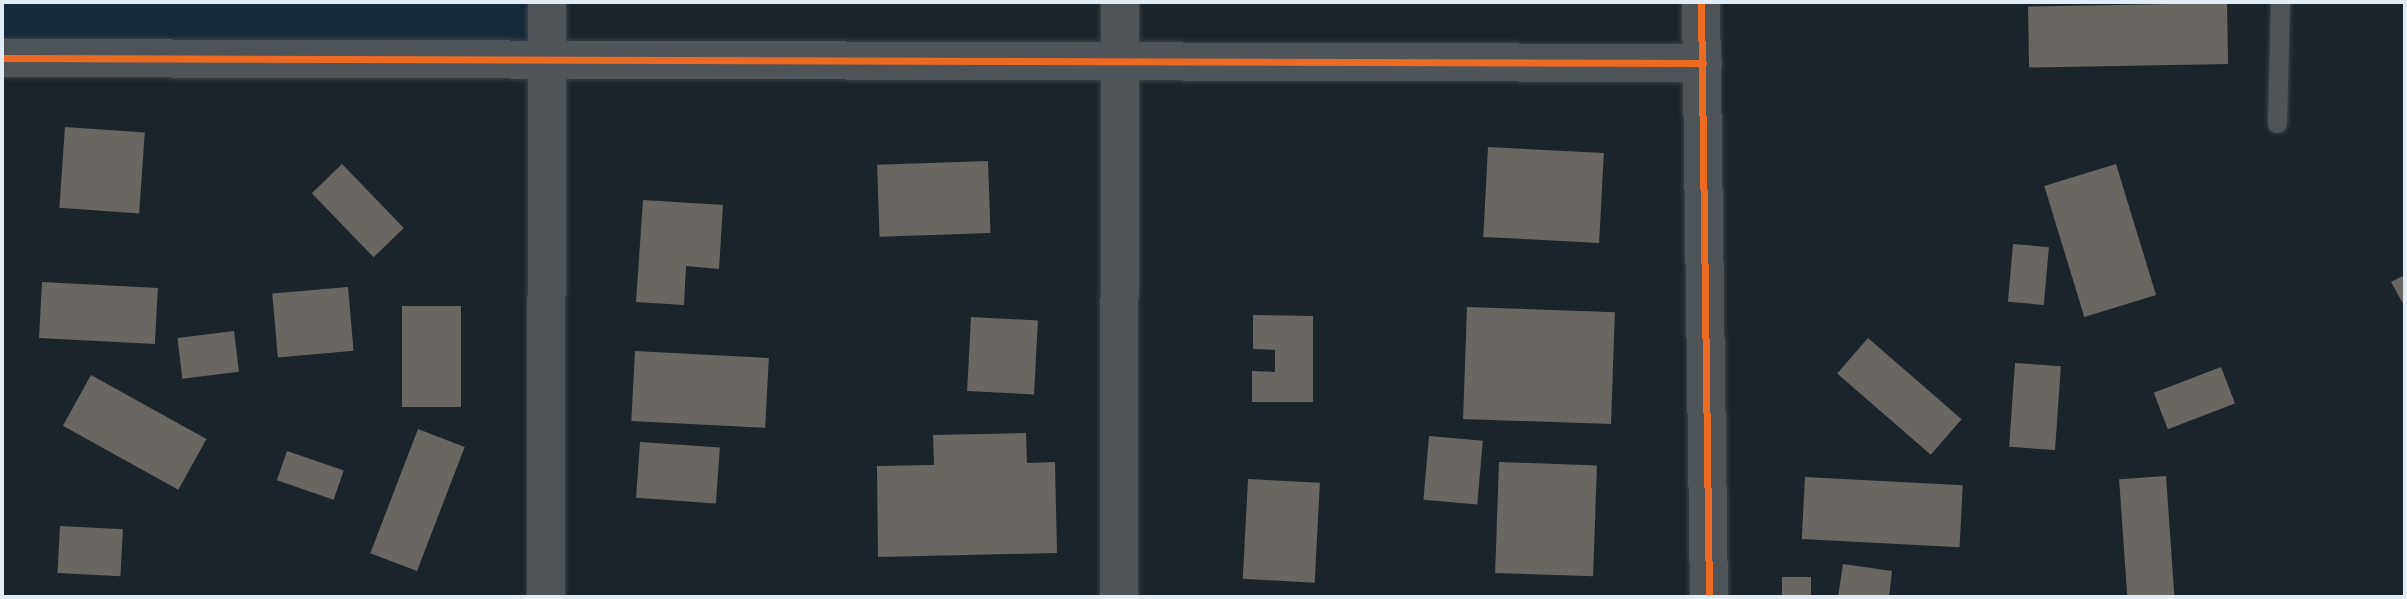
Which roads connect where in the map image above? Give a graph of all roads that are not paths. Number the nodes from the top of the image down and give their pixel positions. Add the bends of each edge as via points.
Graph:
1 (547, 2) edge
2 (1120, 2) edge
3 (1702, 2) edge
4 (2280, 2) edge
5 (2, 58) edge
6 (546, 62) junction
7 (1703, 63) junction
8 (1120, 66) junction
9 (2277, 123) dead end
10 (546, 597) edge
11 (1119, 597) edge
12 (1709, 597) edge

1 - 6 street
2 - 8 street
3 - 7 street
4 - 9 lane
5 - 6 street
6 - 8 street
6 - 10 street
7 - 8 street
7 - 12 street
8 - 11 street

